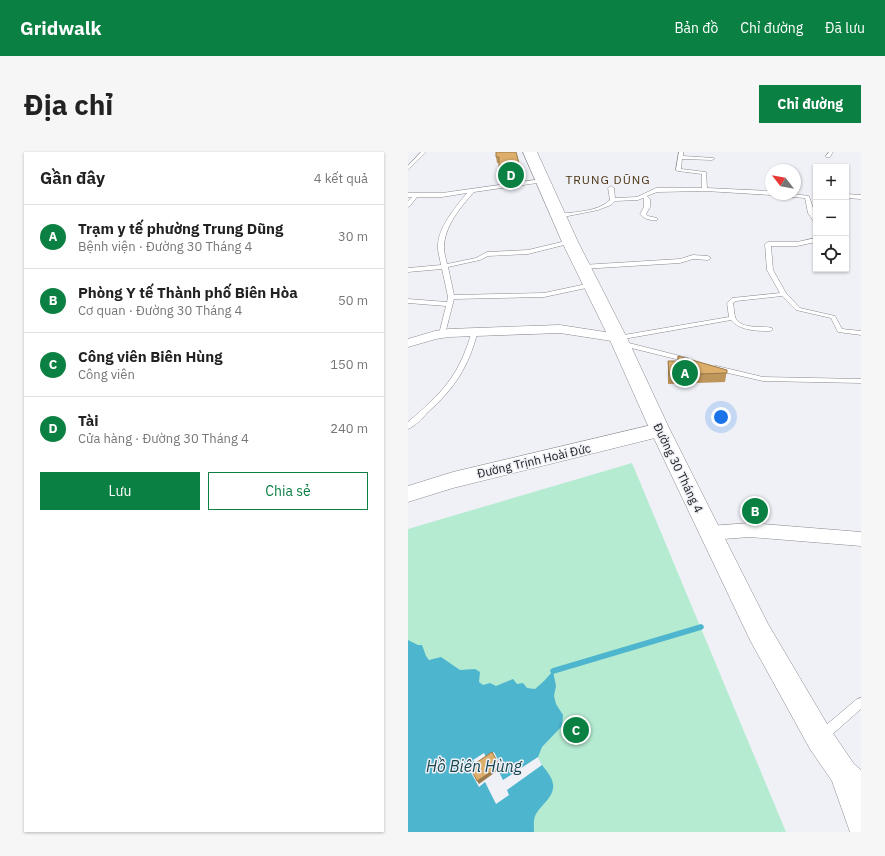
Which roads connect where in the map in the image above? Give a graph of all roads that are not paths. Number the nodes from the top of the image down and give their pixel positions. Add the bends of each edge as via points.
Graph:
1 (424, 152) edge
2 (530, 152) edge
3 (680, 155) edge
4 (712, 159) dead end
5 (408, 169) edge
6 (542, 181) junction
7 (611, 188) dead end
8 (705, 190) junction
9 (472, 191) junction
10 (765, 193) edge
11 (408, 195) edge
12 (415, 196) junction
13 (644, 196) junction
14 (801, 196) edge
15 (849, 196) edge
16 (861, 197) edge
17 (613, 200) junction
18 (408, 205) edge
19 (558, 216) junction
20 (813, 216) edge
21 (655, 218) dead end
22 (813, 241) edge
23 (570, 242) junction
24 (708, 258) dead end
25 (445, 266) junction
26 (582, 267) junction
27 (408, 270) edge
28 (590, 285) junction
29 (784, 294) junction
30 (408, 301) edge
31 (450, 301) junction
32 (733, 318) junction
33 (770, 329) dead end
34 (475, 331) junction
35 (861, 333) edge
36 (442, 334) junction
37 (620, 340) junction
38 (408, 343) edge
39 (699, 363) edge
40 (713, 367) edge
41 (861, 381) edge
42 (408, 426) edge
43 (660, 430) junction
44 (408, 494) edge
45 (710, 533) junction
46 (861, 539) edge
47 (861, 703) edge
48 (820, 739) junction
49 (852, 782) edge
50 (861, 822) edge

1 - 5 lane
2 - 6 main road, Đường 30 Tháng 4
3 - 4 lane
3 - 8 lane via 678,170 704,173
6 - 9 lane
6 - 19 main road, Đường 30 Tháng 4
7 - 17 lane
8 - 10 lane
8 - 13 lane via 656,190
9 - 12 lane via 438,196
9 - 25 lane via 444,231 441,250
11 - 12 lane
12 - 18 lane
13 - 17 lane
13 - 21 lane via 647,199 647,207 643,214
14 - 20 lane via 807,197
15 - 16 lane
17 - 19 lane via 602,208
19 - 23 main road, Đường 30 Tháng 4
22 - 29 lane via 797,244 768,244 770,270
23 - 25 lane via 528,252 487,254 478,260
23 - 26 main road, Đường 30 Tháng 4
24 - 26 lane via 693,257 680,261
25 - 27 lane
25 - 31 lane
26 - 28 main road, Đường 30 Tháng 4
28 - 31 lane via 544,295
28 - 37 main road, Đường 30 Tháng 4
29 - 32 lane via 732,300 730,304
29 - 35 lane via 798,309 834,317 839,330
30 - 31 lane
31 - 36 lane
32 - 33 lane via 739,324
32 - 37 lane
34 - 36 street
34 - 37 street via 560,329
34 - 42 lane via 464,364 456,378
36 - 38 street
37 - 39 lane
37 - 43 main road, Đường 30 Tháng 4
40 - 41 lane via 763,379
43 - 44 street, Đường Trịnh Hoài Đức
43 - 45 main road, Đường 30 Tháng 4
45 - 46 street via 750,530
45 - 48 main road, Đường 30 Tháng 4 via 772,658
47 - 48 lane
48 - 49 main road, Đường 30 Tháng 4
49 - 50 main road, Đường 30 Tháng 4

